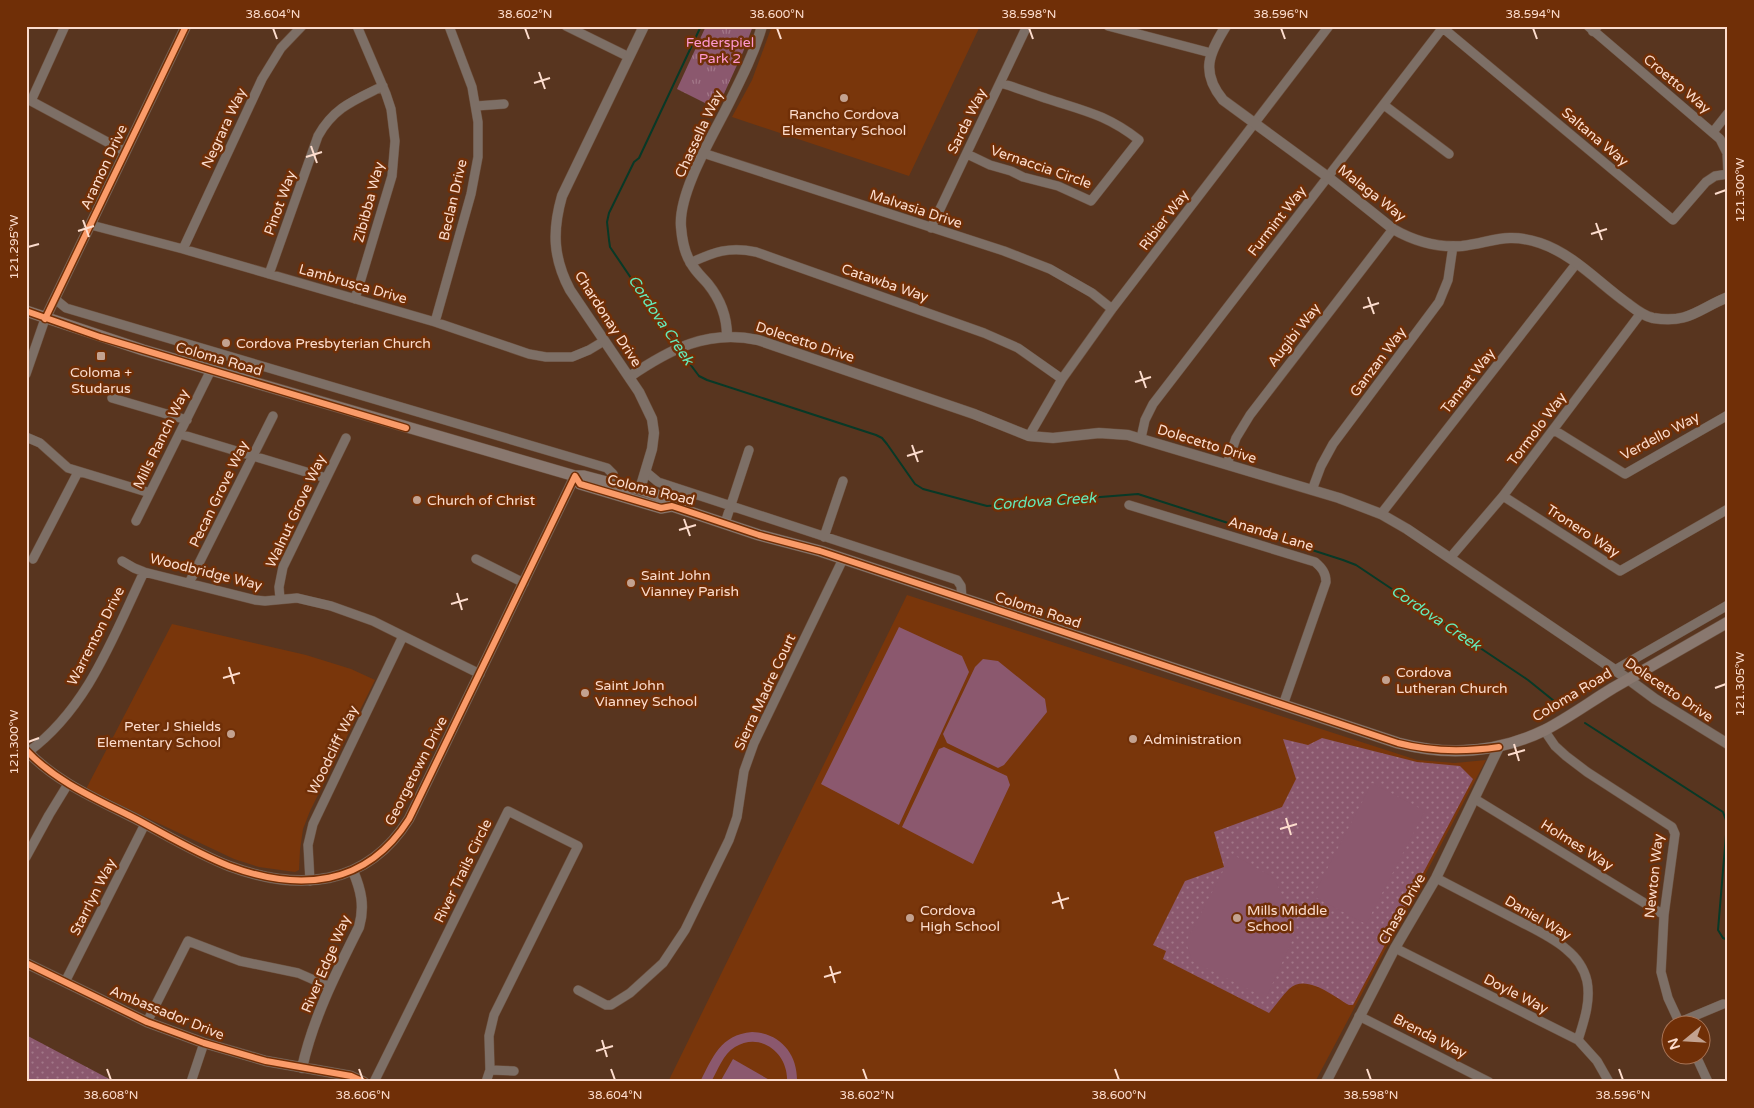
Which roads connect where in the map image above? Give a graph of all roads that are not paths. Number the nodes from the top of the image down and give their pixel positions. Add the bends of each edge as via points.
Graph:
1 (65, 26) edge
2 (186, 26) edge
3 (302, 26) edge
4 (357, 26) edge
5 (566, 26) edge
6 (644, 26) edge
7 (762, 26) edge
8 (1027, 26) edge
9 (1108, 26) edge
10 (1226, 26) edge
11 (1329, 26) edge
12 (451, 27) edge
13 (1443, 27) edge
14 (1592, 28) edge
15 (1211, 53) junction
16 (629, 57) junction
17 (1001, 83) junction
18 (383, 86) junction
19 (504, 104) dead end
20 (1384, 104) junction
21 (476, 106) junction
22 (1728, 113) edge
23 (1254, 124) junction
24 (1713, 132) junction
25 (124, 151) junction
26 (703, 153) junction
27 (966, 154) junction
28 (1449, 154) dead end
29 (1728, 174) edge
30 (1328, 177) junction
31 (91, 226) junction
32 (931, 228) junction
33 (1393, 229) junction
34 (1453, 246) junction
35 (183, 249) junction
36 (690, 263) junction
37 (1576, 264) junction
38 (269, 274) junction
39 (1728, 297) edge
40 (55, 299) junction
41 (355, 299) junction
42 (1112, 310) junction
43 (26, 311) edge
44 (1641, 313) junction
45 (45, 318) junction
46 (434, 322) junction
47 (727, 336) junction
48 (604, 340) junction
49 (211, 370) junction
50 (26, 374) edge
51 (629, 377) junction
52 (1062, 379) junction
53 (112, 398) dead end
54 (1728, 415) edge
55 (273, 416) dead end
56 (187, 420) junction
57 (1554, 430) junction
58 (180, 434) junction
59 (1029, 436) junction
60 (26, 437) edge
61 (346, 438) dead end
62 (1141, 438) junction
63 (749, 450) dead end
64 (253, 456) junction
65 (1227, 464) junction
66 (78, 472) junction
67 (646, 472) junction
68 (575, 476) junction
69 (326, 478) junction
70 (843, 481) dead end
71 (610, 483) junction
72 (640, 489) junction
73 (1312, 490) junction
74 (150, 493) junction
75 (1503, 496) junction
76 (1129, 505) dead end
77 (672, 506) junction
78 (730, 506) junction
79 (658, 508) junction
80 (1728, 509) edge
81 (1381, 514) junction
82 (136, 521) dead end
83 (725, 523) junction
84 (824, 537) junction
85 (1450, 558) junction
86 (33, 559) dead end
87 (843, 559) junction
88 (476, 560) dead end
89 (122, 561) dead end
90 (144, 572) junction
91 (524, 583) junction
92 (190, 584) junction
93 (280, 598) junction
94 (962, 598) junction
95 (1728, 605) edge
96 (1728, 622) edge
97 (403, 636) junction
98 (1615, 670) junction
99 (480, 674) junction
100 (1628, 679) junction
101 (1283, 705) junction
102 (1544, 730) junction
103 (1728, 744) edge
104 (1499, 747) junction
105 (27, 751) edge
106 (68, 784) junction
107 (1475, 799) junction
108 (145, 824) junction
109 (26, 857) edge
110 (353, 871) junction
111 (1436, 878) junction
112 (310, 881) junction
113 (1664, 915) junction
114 (1395, 948) junction
115 (26, 963) edge
116 (65, 982) junction
117 (330, 986) junction
118 (578, 990) dead end
119 (1723, 1004) dead end
120 (1359, 1016) junction
121 (1676, 1016) edge
122 (1697, 1016) edge
123 (147, 1022) junction
124 (1578, 1040) junction
125 (204, 1043) junction
126 (1701, 1066) edge
127 (302, 1068) junction
128 (490, 1070) junction
129 (514, 1071) dead end
130 (191, 1082) edge
131 (364, 1082) edge
132 (374, 1082) edge
133 (486, 1082) edge
134 (1326, 1082) edge
135 (1489, 1082) edge
136 (1609, 1082) edge
137 (1708, 1082) edge

1 - 25 street via 31,101
2 - 25 street, Aramon Drive
3 - 35 street, Negrara Way via 281,48 262,78
4 - 18 street, Zibibba Way
5 - 16 street
6 - 16 street, Chardonay Drive
7 - 26 street, Chassella Way via 747,66
8 - 17 street, Sarda Way
9 - 15 street
10 - 15 street, Malaga Way
11 - 23 street, Ribier Way
12 - 21 street, Beclan Drive
13 - 20 street, Furmint Way
13 - 29 street, Saltana Way via 1673,220 1706,182 1715,176
14 - 24 street, Croetto Way
15 - 23 street, Malaga Way via 1209,75 1218,94
16 - 48 street, Chardonay Drive via 567,184 556,219 557,254 564,277
17 - 27 street, Sarda Way
17 - 27 street, Vernaccia Circle via 1106,118 1139,140 1091,201
18 - 38 street, Pinot Way via 348,103 323,127
18 - 41 street, Zibibba Way via 394,124 394,162
19 - 21 street
20 - 28 street
20 - 30 street, Furmint Way
21 - 46 street, Beclan Drive via 478,157 474,180
22 - 24 street
23 - 30 street, Malaga Way
23 - 42 street, Ribier Way
24 - 29 street, Croetto Way via 1725,148
25 - 31 street, Aramon Drive
26 - 32 street, Malvasia Drive
26 - 36 street, Chassella Way via 682,215 683,239
27 - 32 street, Sarda Way
30 - 33 street, Malaga Way
30 - 62 street, Furmint Way via 1153,404
31 - 35 street, Lambrusca Drive
31 - 40 street, Aramon Drive
32 - 42 street, Malvasia Drive via 1050,269 1092,293
33 - 34 street, Malaga Way via 1421,242
33 - 65 street, Augibi Way via 1250,415 1236,438
34 - 37 street, Malaga Way via 1520,238 1563,253
34 - 73 street, Ganzan Way via 1448,280 1439,302 1333,444
35 - 38 street, Lambrusca Drive
36 - 47 street, Chassella Way via 720,304 726,318
36 - 52 street, Catawba Way via 722,250 756,252 984,333 1018,348
37 - 44 street, Malaga Way
37 - 81 street, Tannat Way
38 - 41 street, Lambrusca Drive
39 - 44 street, Malaga Way via 1683,318 1668,320
40 - 45 street, Aramon Drive
40 - 71 street, Coloma Road via 66,308 607,468 613,474
41 - 46 street, Lambrusca Drive
42 - 52 street, Ribier Way
43 - 45 main road, Coloma Road
44 - 57 street, Tormolo Way
45 - 49 main road, Coloma Road
45 - 50 street
46 - 48 street, Lambrusca Drive via 528,354 546,357 572,357
47 - 51 street, Dolecetto Drive via 711,337 680,348
47 - 59 street, Dolecetto Drive via 758,340
48 - 51 street, Chardonay Drive
49 - 56 street, Mills Ranch Way
49 - 68 main road, Coloma Road
51 - 67 street, Chardonay Drive via 645,400 654,426
52 - 59 street, Ribier Way
53 - 56 street
54 - 57 street, Verdello Way via 1625,474
55 - 64 street, Pecan Grove Way
56 - 58 street, Mills Ranch Way
57 - 75 street, Tormolo Way
58 - 64 street
58 - 74 street, Mills Ranch Way
59 - 62 street, Dolecetto Drive via 1053,438 1100,432
60 - 66 street via 40,443 63,465
61 - 69 street, Walnut Grove Way
62 - 65 street, Dolecetto Drive
63 - 78 street
64 - 69 street
64 - 92 street, Pecan Grove Way
65 - 73 street, Dolecetto Drive
66 - 74 street
66 - 86 street
67 - 72 street, Chardonay Drive
67 - 78 street, Coloma Road via 658,482
68 - 71 main road, Coloma Road
68 - 79 main road, Coloma Road via 580,484
68 - 91 street, Georgetown Drive
69 - 93 street, Walnut Grove Way via 282,567
70 - 84 street
71 - 72 main road, Coloma Road
72 - 77 main road, Coloma Road via 665,498
72 - 79 main road via 644,498
73 - 81 street, Dolecetto Drive
74 - 82 street, Mills Ranch Way
75 - 80 street, Tronero Way via 1620,571
75 - 85 street, Tormolo Way
76 - 101 street, Ananda Lane via 1320,566 1326,582
77 - 79 main road, Coloma Road
77 - 83 main road, Coloma Road
78 - 83 street
78 - 84 street, Coloma Road
81 - 85 street, Dolecetto Drive
83 - 87 main road, Coloma Road
84 - 94 street, Coloma Road via 957,580 962,586
85 - 98 street, Dolecetto Drive
87 - 94 main road, Coloma Road
87 - 118 street, Sierra Madre Court via 754,742 744,771 737,817 729,840 685,930 663,963 630,993 611,1005
88 - 91 street
89 - 90 street, Woodbridge Way
90 - 92 street, Woodbridge Way
90 - 105 street, Warrenton Drive via 78,702 52,733
91 - 99 street, Georgetown Drive
92 - 93 street, Woodbridge Way via 260,601
93 - 97 street, Woodbridge Way via 297,598 331,606
94 - 101 main road, Coloma Road
95 - 98 street
96 - 100 main road, Coloma Road
97 - 99 street, Woodbridge Way
97 - 112 street, Woodcliff Way via 313,824 308,845
98 - 100 street, Dolecetto Drive
99 - 110 street, Georgetown Drive via 402,830 386,849
100 - 102 main road, Coloma Road
100 - 103 street, Dolecetto Drive
101 - 104 main road, Coloma Road via 1424,749 1458,752
102 - 104 main road, Coloma Road
102 - 113 street, Newton Way via 1555,746 1587,772 1672,827 1674,834
104 - 107 street, Chase Drive
105 - 106 street, Georgetown Drive
106 - 108 street, Georgetown Drive
106 - 109 street
107 - 111 street, Chase Drive
107 - 113 street, Holmes Way
108 - 112 street, Georgetown Drive via 212,859 244,871 277,879
108 - 116 street, Starrlyn Way
110 - 112 street, Georgetown Drive
110 - 117 street, River Edge Way via 362,897 361,917
111 - 114 street, Chase Drive
111 - 124 street, Daniel Way via 1553,939 1572,954 1583,971 1588,991 1588,1005
113 - 121 street, Newton Way via 1661,972
114 - 120 street, Chase Drive
114 - 124 street, Doyle Way
115 - 116 street, Ambassador Drive
116 - 123 street, Ambassador Drive
117 - 123 street via 298,973 234,959 188,941
117 - 127 street, River Edge Way via 316,1019
119 - 122 street
120 - 134 street, Chase Drive
120 - 135 street, Brenda Way
123 - 125 street, Ambassador Drive
124 - 136 street, Doyle Way via 1598,1061
125 - 127 street, Ambassador Drive
125 - 130 street
126 - 137 street
127 - 131 street, Ambassador Drive via 351,1076
128 - 129 street
128 - 132 street, River Trails Circle via 489,1036 494,1015 578,846 508,811
128 - 133 street, River Trails Circle

